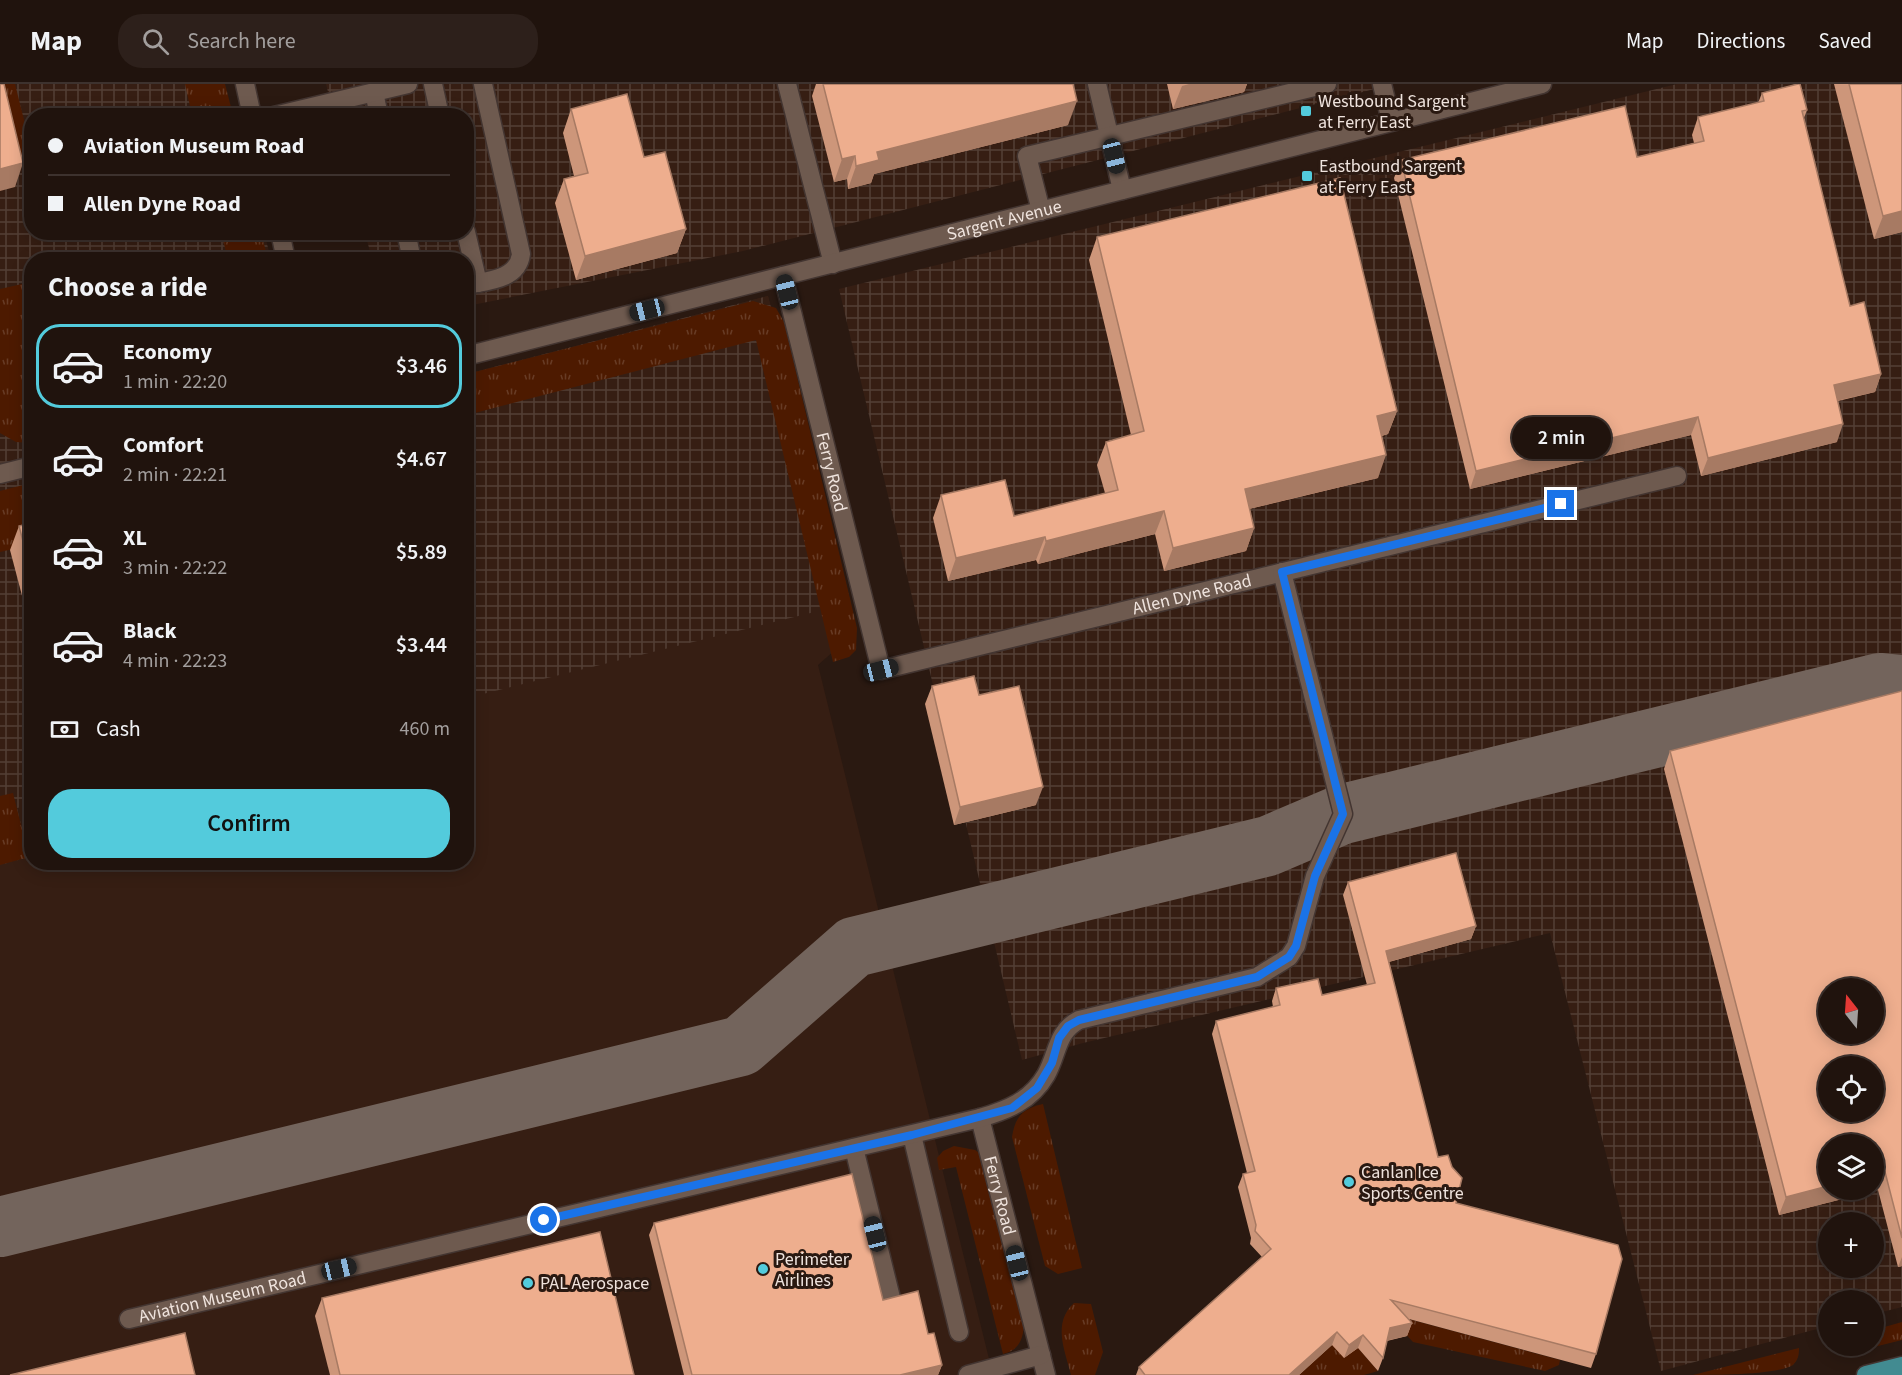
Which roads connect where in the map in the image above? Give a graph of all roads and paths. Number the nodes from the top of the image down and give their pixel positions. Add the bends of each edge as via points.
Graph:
1 (245, 84) edge
2 (408, 84) edge
3 (433, 84) edge
4 (483, 84) edge
5 (787, 84) edge
6 (1097, 84) edge
7 (1327, 84) edge
8 (1382, 84) edge
9 (1542, 84) edge
10 (374, 92) junction
11 (250, 108) edge
12 (307, 108) edge
13 (378, 108) edge
14 (438, 108) edge
15 (1392, 121) junction
16 (1109, 135) junction
17 (1122, 190) junction
18 (1041, 211) junction
19 (833, 264) junction
20 (783, 276) junction
21 (474, 283) edge
22 (474, 354) edge
23 (24, 468) edge
24 (0, 474) edge
25 (1677, 476) dead end
26 (1282, 572) junction
27 (881, 670) joint
28 (980, 1118) junction
29 (912, 1135) junction
30 (854, 1148) junction
31 (891, 1298) edge
32 (129, 1319) dead end
33 (959, 1332) dead end
34 (1041, 1355) junction
35 (1902, 1366) edge
36 (968, 1375) edge
37 (1046, 1375) edge
38 (1866, 1375) edge

1 - 11 street
2 - 10 street
3 - 14 street
4 - 21 street via 521,254 516,269 509,274
5 - 19 street
6 - 16 street
7 - 16 street
8 - 15 street
9 - 15 street, Sargent Avenue
10 - 12 street
10 - 13 street
15 - 17 street, Sargent Avenue
16 - 17 street
16 - 18 street via 1027,156
17 - 18 street, Sargent Avenue
18 - 19 street, Sargent Avenue
19 - 20 street, Sargent Avenue
20 - 22 street, Sargent Avenue
20 - 27 street, Ferry Road
23 - 24 street
25 - 26 street, Allen Dyne Road
26 - 27 street, Allen Dyne Road
26 - 28 street, Aviation Museum Road via 1343,814 1315,876 1296,946 1289,957 1257,977 1079,1020 1059,1038 1037,1088 1012,1108
28 - 29 street, Aviation Museum Road
28 - 34 street, Ferry Road
29 - 30 street, Aviation Museum Road
29 - 33 street
30 - 31 street
30 - 32 street, Aviation Museum Road
34 - 36 street
34 - 37 street, Ferry Road
35 - 38 main road

